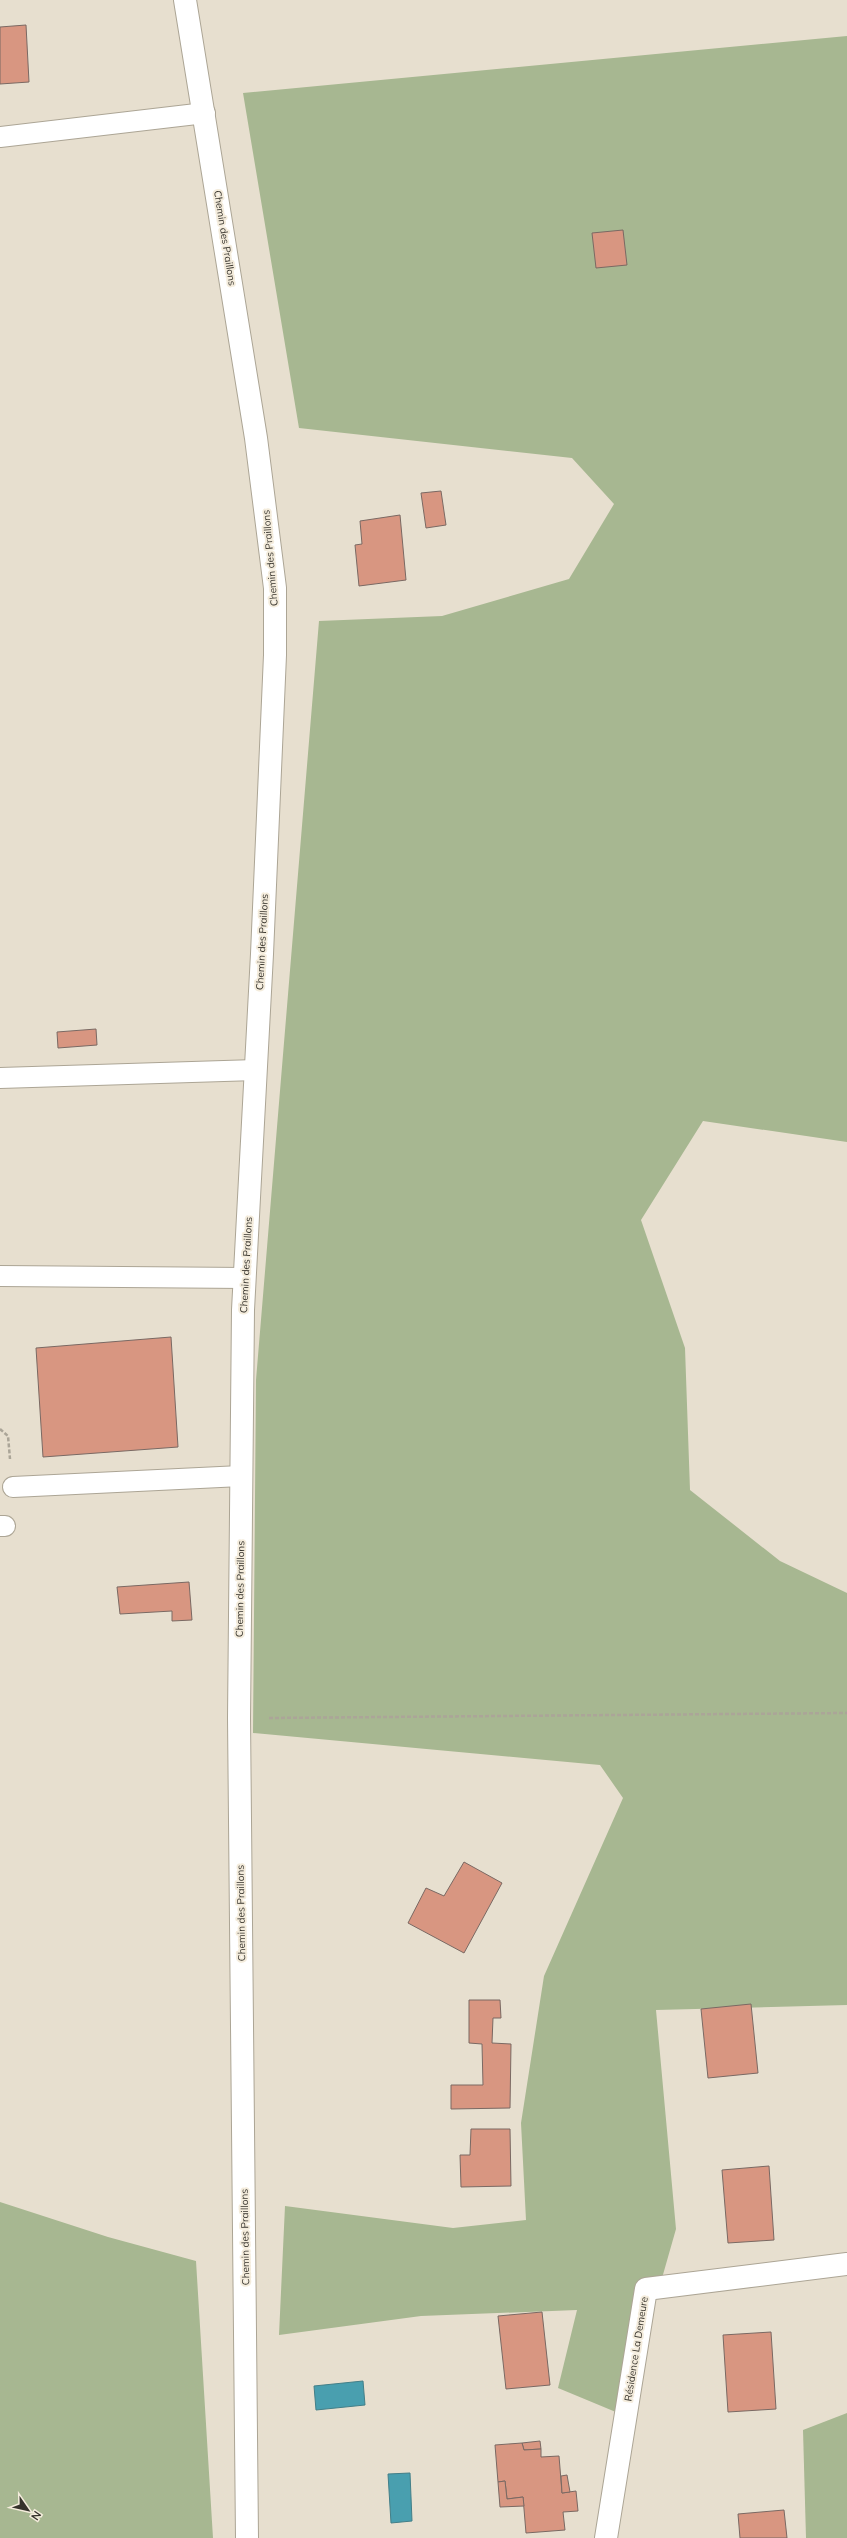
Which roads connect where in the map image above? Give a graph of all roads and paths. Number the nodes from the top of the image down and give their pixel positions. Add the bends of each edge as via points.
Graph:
1 (185, 0) edge
2 (205, 114) junction
3 (0, 137) edge
4 (256, 1070) junction
5 (0, 1078) edge
6 (0, 1276) edge
7 (245, 1278) junction
8 (241, 1476) junction
9 (13, 1487) dead end
10 (847, 1713) edge
11 (239, 1718) junction
12 (847, 2264) edge
13 (247, 2538) edge
14 (606, 2538) edge

1 - 2 street, Chemin des Praillons
2 - 3 lane
2 - 4 street, Chemin des Praillons via 256,438 275,588 275,663
4 - 5 lane
4 - 7 street, Chemin des Praillons
6 - 7 lane
7 - 8 street, Chemin des Praillons
8 - 9 lane
8 - 11 street, Chemin des Praillons
10 - 11 path
11 - 13 street, Chemin des Praillons
12 - 14 street, Résidence La Demeure via 646,2289

